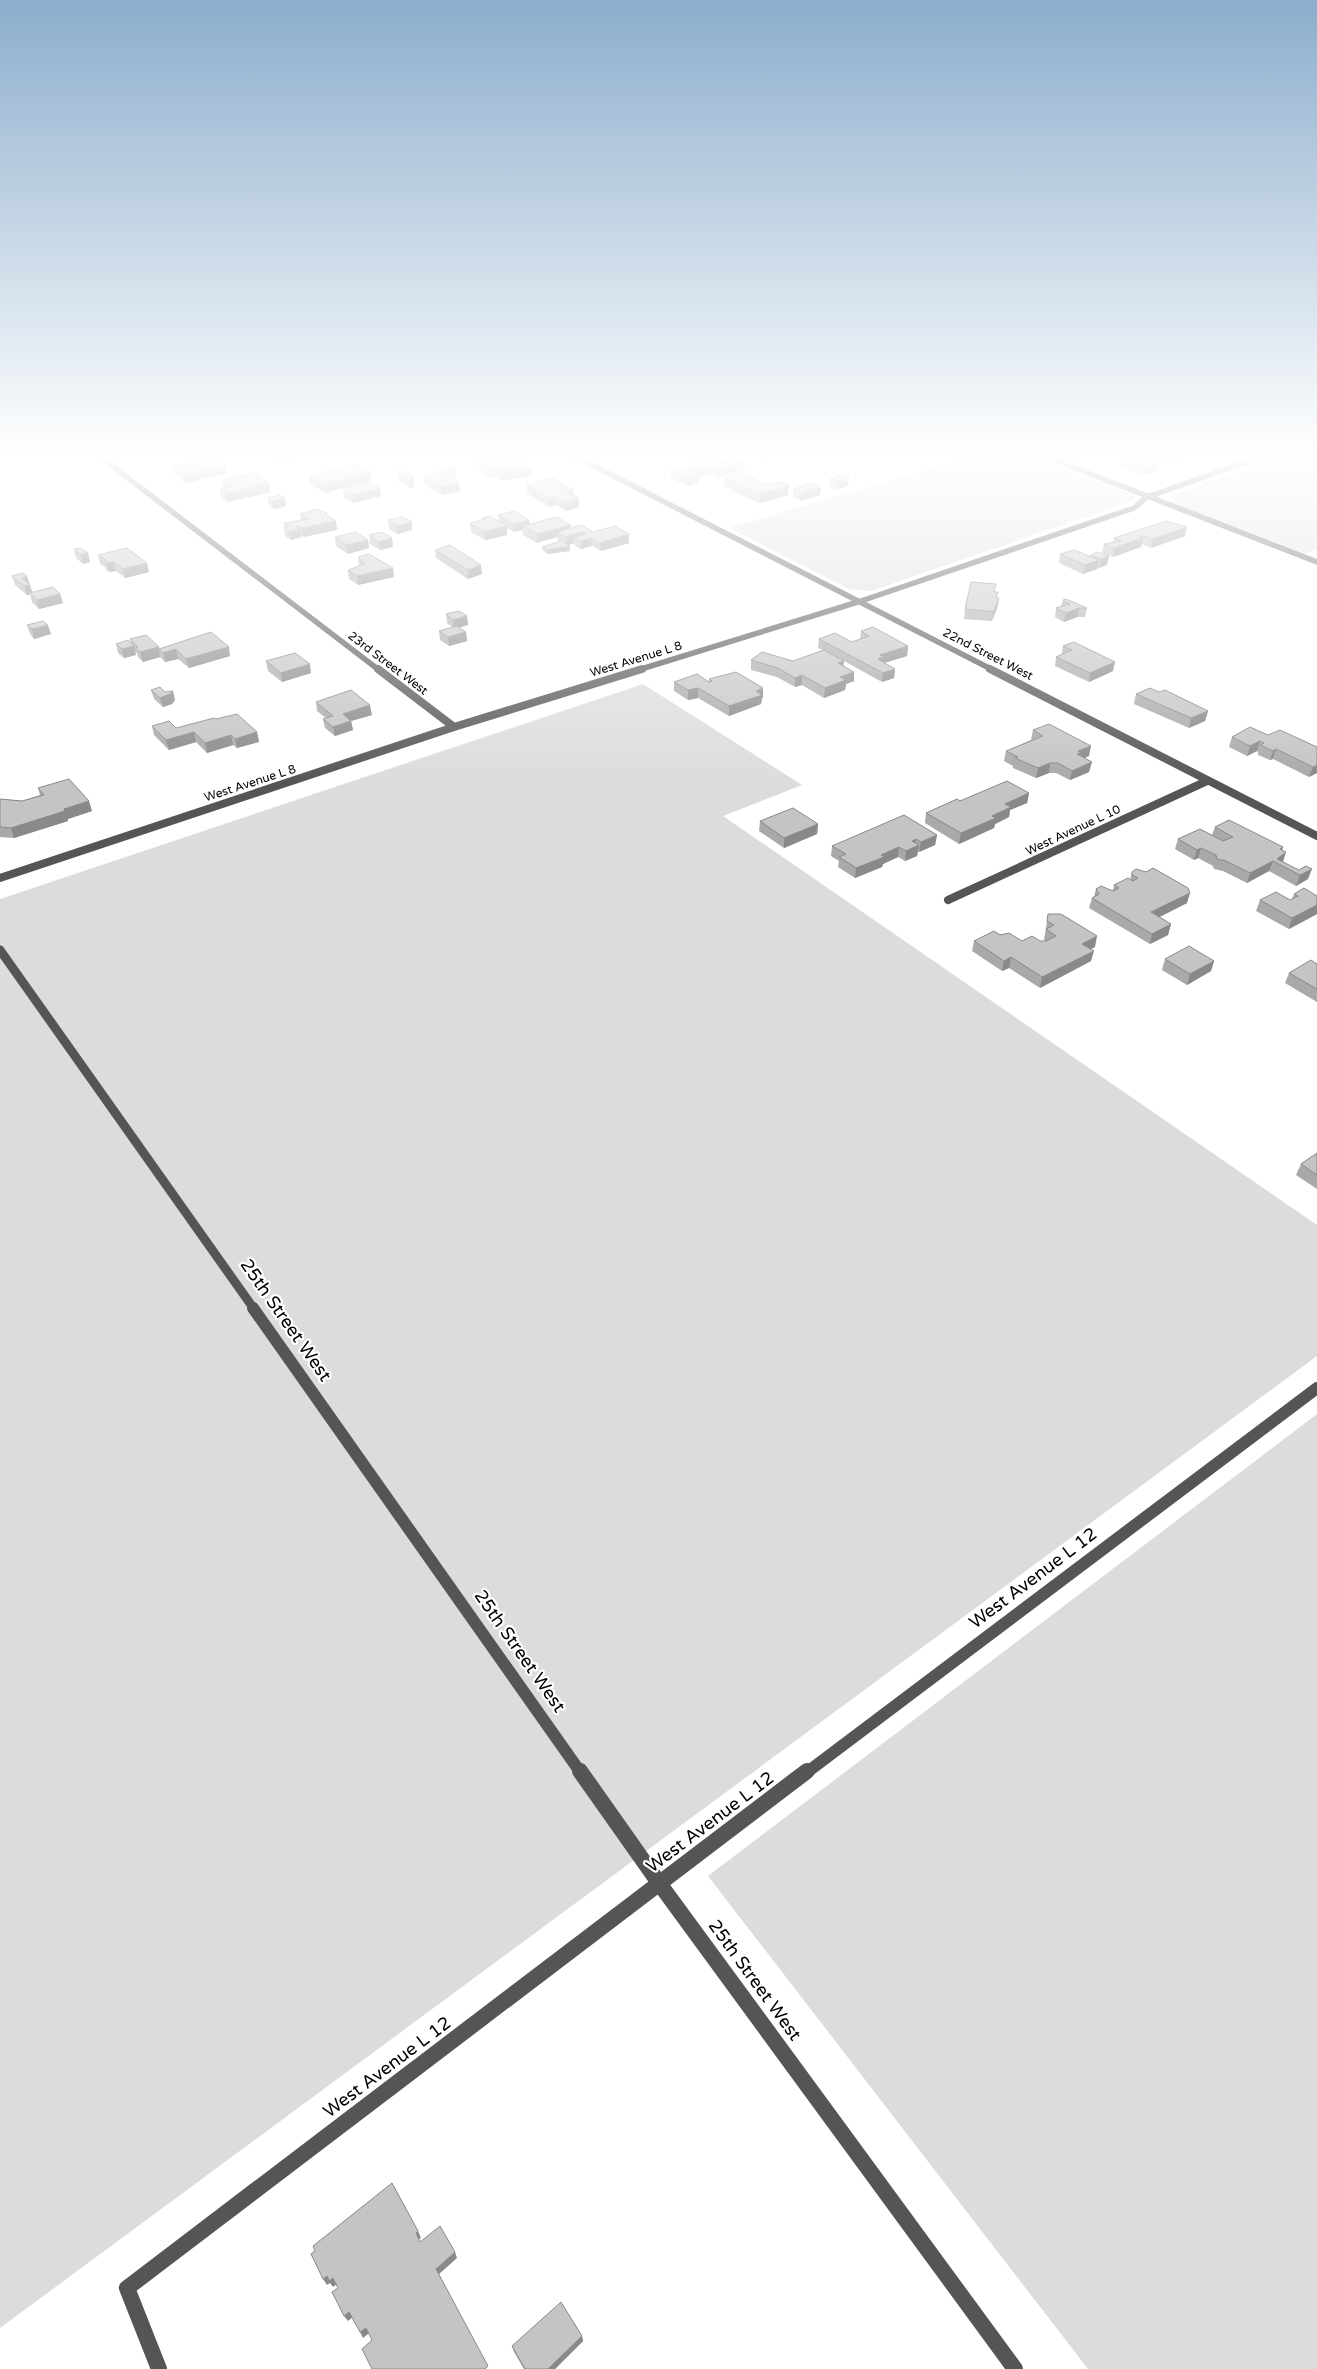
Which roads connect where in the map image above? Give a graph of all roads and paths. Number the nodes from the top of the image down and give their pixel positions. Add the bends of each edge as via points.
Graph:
1 (239, 563) edge
2 (785, 563) edge
3 (974, 563) edge
4 (861, 601) junction
5 (454, 727) junction
6 (1207, 781) junction
7 (1317, 836) edge
8 (0, 878) edge
9 (948, 900) dead end
10 (0, 950) edge
11 (1317, 1388) edge
12 (659, 1883) junction
13 (159, 2369) edge
14 (1015, 2369) edge

1 - 5 street, 23rd Street West
2 - 4 street, 22nd Street West
3 - 4 street, West Avenue L 8
4 - 5 street, West Avenue L 8
4 - 6 street, 22nd Street West
5 - 8 street, West Avenue L 8
6 - 7 street, 22nd Street West
6 - 9 street, West Avenue L 10
10 - 12 street, 25th Street West
11 - 12 street, West Avenue L 12
12 - 13 street, West Avenue L 12 via 127,2288
12 - 14 street, 25th Street West

